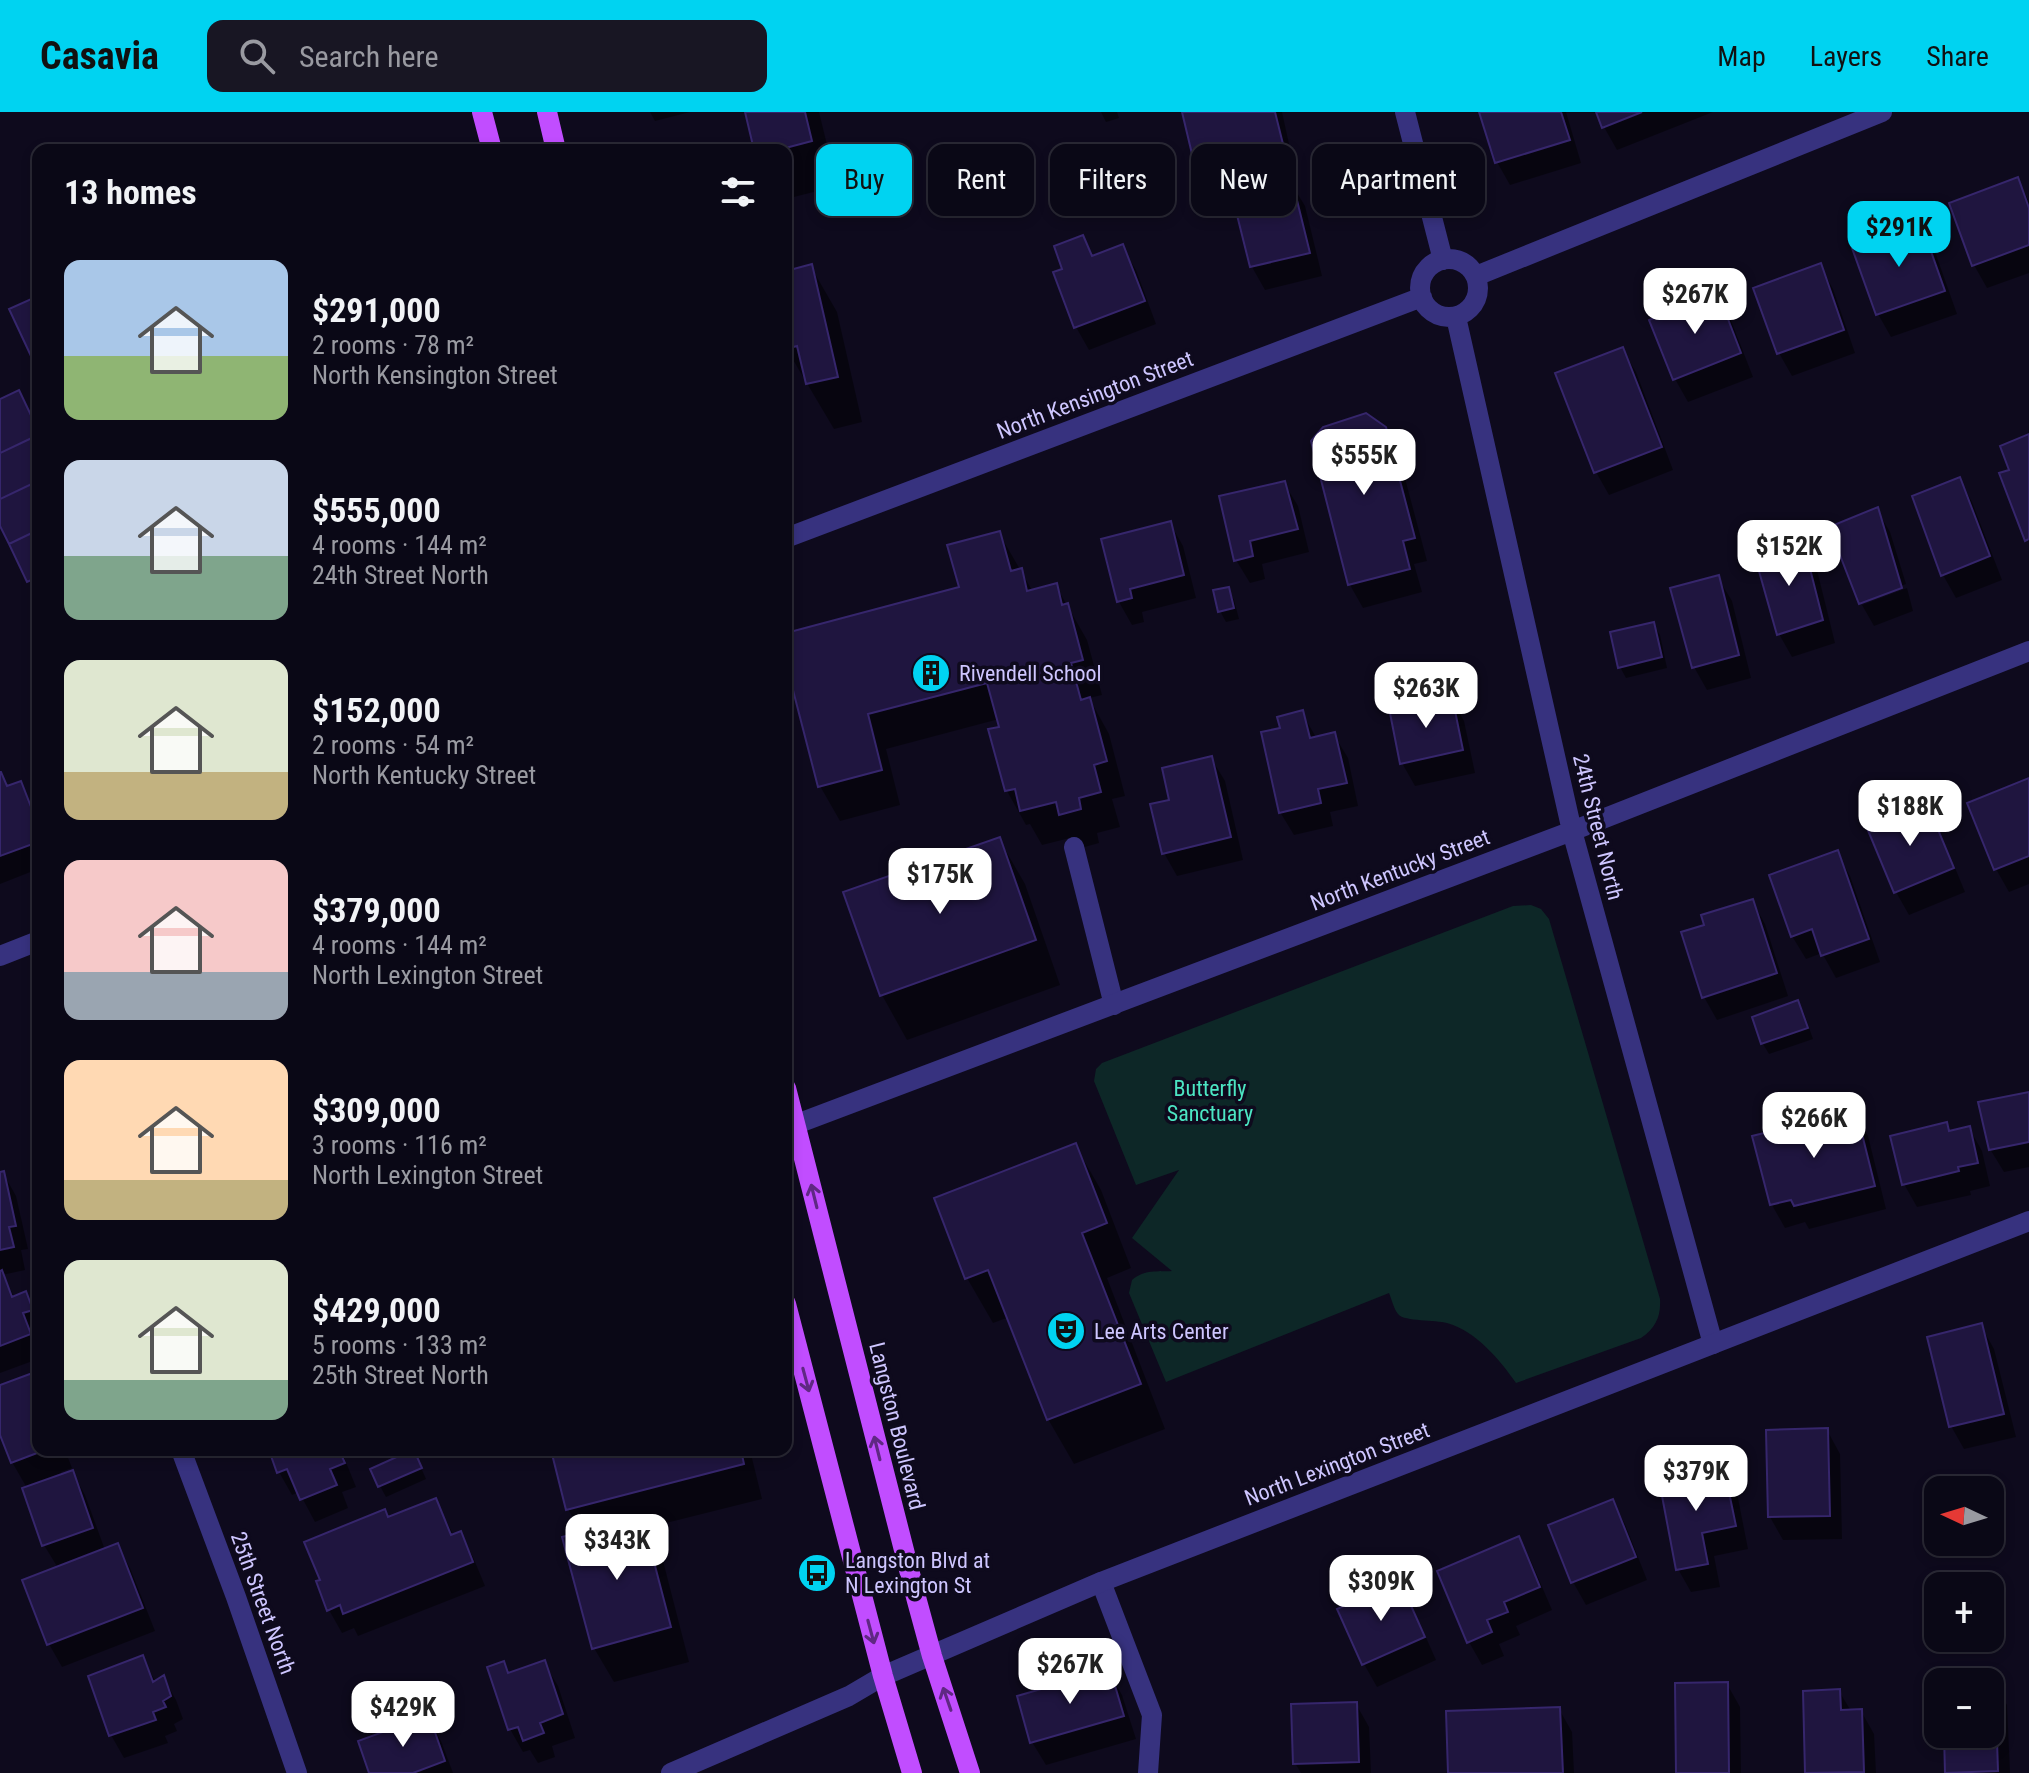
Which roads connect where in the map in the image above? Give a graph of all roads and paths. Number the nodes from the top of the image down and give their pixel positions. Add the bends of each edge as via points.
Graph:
1 (482, 112) edge
2 (547, 112) edge
3 (1405, 112) edge
4 (1882, 112) edge
5 (490, 144) edge
6 (555, 144) edge
7 (1443, 260) junction
8 (1476, 276) junction
9 (1422, 297) junction
10 (1456, 317) junction
11 (792, 536) edge
12 (2029, 651) edge
13 (1572, 831) junction
14 (1074, 847) dead end
15 (32, 943) edge
16 (0, 956) edge
17 (1114, 1005) junction
18 (792, 1127) edge
19 (792, 1131) edge
20 (2029, 1221) edge
21 (792, 1327) edge
22 (1713, 1344) junction
23 (183, 1456) edge
24 (1101, 1582) junction
25 (932, 1656) junction
26 (883, 1676) junction
27 (708, 1766) edge
28 (297, 1773) edge
29 (671, 1773) edge
30 (912, 1773) edge
31 (970, 1773) edge
32 (1148, 1773) edge

1 - 5 main road
2 - 6 main road
3 - 7 street
4 - 8 street
7 - 8 street via 1462,262
7 - 9 street via 1426,270
8 - 10 street via 1475,301
9 - 10 street via 1439,316
9 - 11 street, North Kensington Street
10 - 13 street, 24th Street North
12 - 13 street, North Kentucky Street
13 - 17 street, North Kentucky Street
13 - 22 street, 24th Street North
14 - 17 street
15 - 16 street
17 - 18 street, North Kentucky Street
25 -> 19 main road, Langston Boulevard
20 - 22 street, North Lexington Street
21 -> 26 main road
22 - 24 street, North Lexington Street
23 - 28 street, 25th Street North
24 - 25 street, North Lexington Street
24 - 32 street via 1152,1715
25 - 26 street, North Lexington Street
31 -> 25 main road, Langston Boulevard
26 - 27 street, North Lexington Street
26 - 30 main road
27 - 29 street, North Lexington Street

